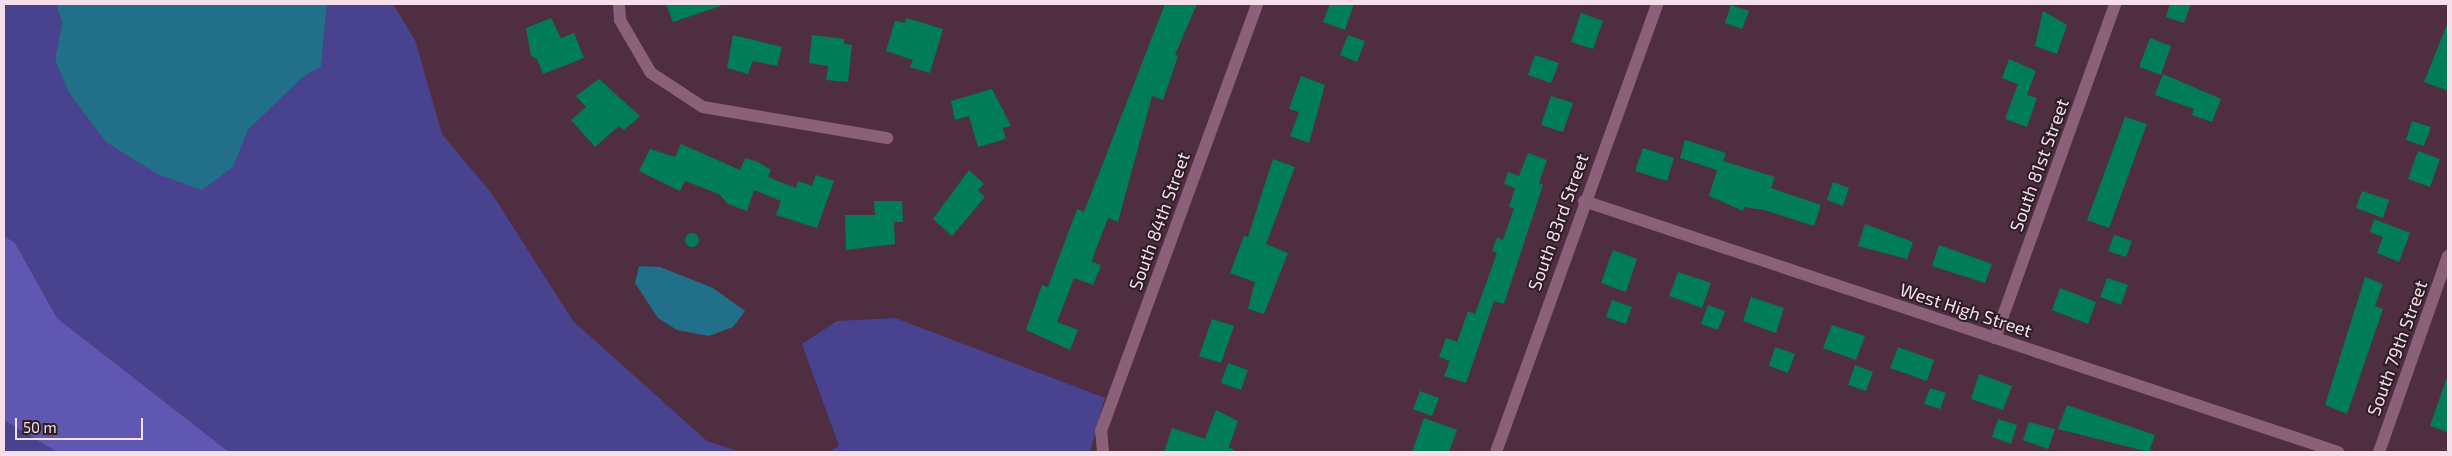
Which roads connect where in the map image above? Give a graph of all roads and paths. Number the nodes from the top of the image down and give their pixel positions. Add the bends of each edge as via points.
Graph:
1 (619, 4) edge
2 (1257, 4) edge
3 (1656, 4) edge
4 (2115, 4) edge
5 (887, 138) dead end
6 (1584, 201) junction
7 (2448, 256) edge
8 (1995, 338) junction
9 (1103, 452) edge
10 (1496, 452) edge
11 (2338, 452) edge
12 (2378, 452) edge

1 - 5 street via 620,20 651,73 703,107
2 - 9 street, South 84th Street via 1101,431
3 - 6 street, South 83rd Street
4 - 8 street, South 81st Street
6 - 8 street, West High Street
6 - 10 street, South 83rd Street
7 - 12 street, South 79th Street
8 - 11 street, West High Street

